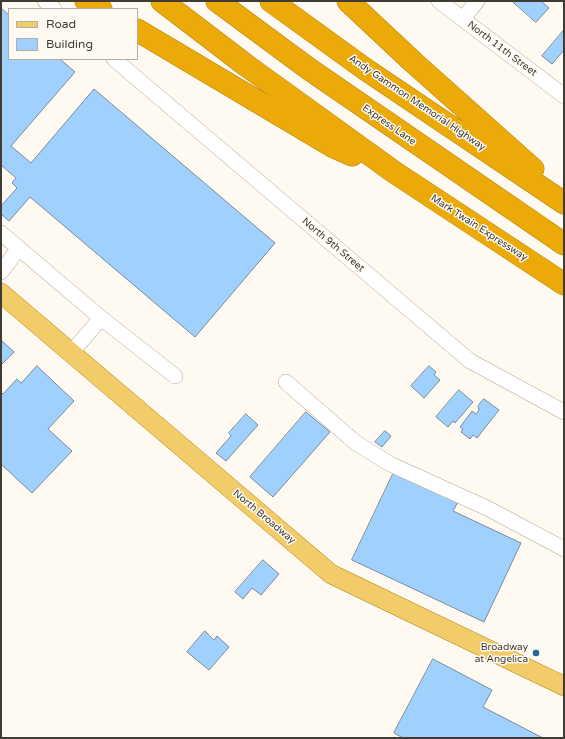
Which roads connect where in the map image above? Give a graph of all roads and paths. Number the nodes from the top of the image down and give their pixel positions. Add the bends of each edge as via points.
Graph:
1 (44, 1) edge
2 (86, 1) edge
3 (162, 1) edge
4 (217, 1) edge
5 (271, 1) edge
6 (348, 1) edge
7 (440, 1) edge
8 (477, 1) edge
9 (53, 8) edge
10 (99, 8) edge
11 (462, 19) junction
12 (138, 31) edge
13 (115, 60) edge
14 (561, 89) edge
15 (394, 172) junction
16 (564, 196) edge
17 (564, 203) edge
18 (1, 233) edge
19 (564, 244) edge
20 (19, 248) junction
21 (1, 272) edge
22 (564, 284) edge
23 (1, 293) edge
24 (101, 318) junction
25 (71, 353) junction
26 (175, 376) dead end
27 (286, 382) dead end
28 (564, 412) edge
29 (564, 549) edge
30 (564, 686) edge

1 - 9 street
2 - 10 highway
3 - 15 highway
4 - 19 highway, Express Lane via 354,100
5 - 17 highway, Andy Gammon Memorial Highway via 365,69
6 - 16 highway
7 - 11 street, North 11th Street
8 - 11 street
11 - 14 street, North 11th Street
12 - 15 highway via 334,147
13 - 28 street, North 9th Street via 470,361
15 - 22 highway, Mark Twain Expressway
18 - 20 street
20 - 21 street
20 - 24 street
23 - 25 main road, North Broadway
24 - 25 street
24 - 26 street
25 - 30 main road, North Broadway via 331,574
27 - 29 street via 356,443 390,464 488,508

